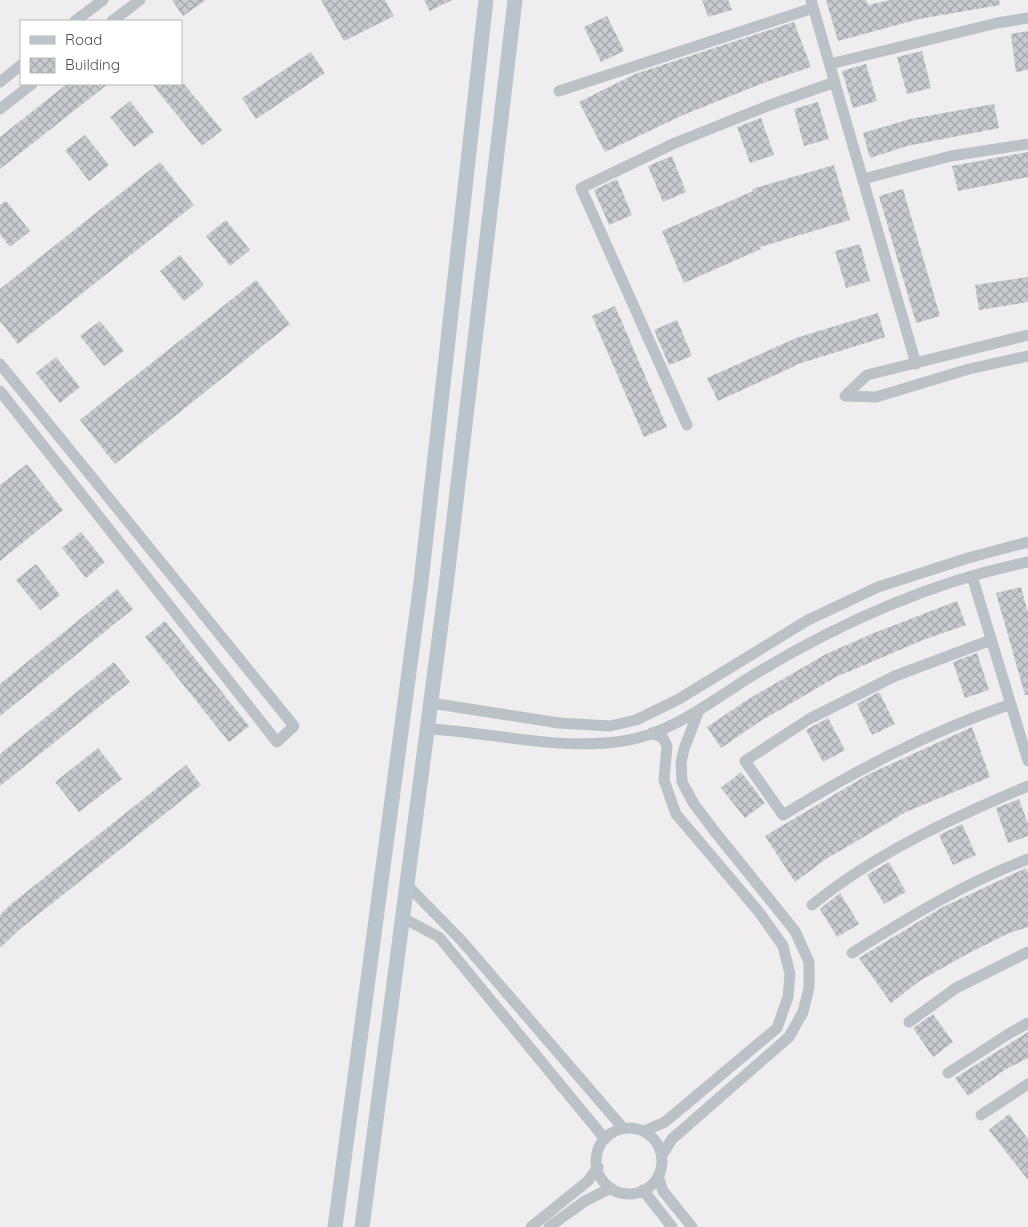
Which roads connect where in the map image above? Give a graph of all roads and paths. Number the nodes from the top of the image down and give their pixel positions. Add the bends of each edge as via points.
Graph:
1 (103, 0) edge
2 (140, 0) edge
3 (486, 0) edge
4 (515, 0) edge
5 (812, 4) edge
6 (1028, 18) edge
7 (76, 20) edge
8 (113, 20) edge
9 (830, 64) junction
10 (20, 66) edge
11 (0, 82) edge
12 (835, 82) junction
13 (31, 85) edge
14 (559, 91) dead end
15 (0, 109) edge
16 (1028, 144) edge
17 (863, 179) junction
18 (1028, 335) edge
19 (1028, 356) edge
20 (0, 364) edge
21 (916, 364) junction
22 (0, 391) edge
23 (687, 425) dead end
24 (1028, 542) edge
25 (1028, 562) edge
26 (972, 576) junction
27 (992, 640) junction
28 (431, 703) junction
29 (1011, 704) junction
30 (699, 710) junction
31 (428, 729) junction
32 (652, 733) junction
33 (1028, 761) edge
34 (1028, 786) edge
35 (1028, 859) edge
36 (407, 885) junction
37 (812, 906) dead end
38 (403, 918) junction
39 (1028, 952) edge
40 (852, 953) dead end
41 (909, 1022) dead end
42 (1028, 1024) edge
43 (948, 1073) dead end
44 (1028, 1084) edge
45 (981, 1115) dead end
46 (623, 1128) junction
47 (644, 1131) junction
48 (605, 1139) junction
49 (662, 1156) junction
50 (598, 1167) junction
51 (658, 1176) junction
52 (611, 1188) junction
53 (643, 1190) junction
54 (335, 1227) edge
55 (362, 1227) edge
56 (531, 1227) edge
57 (549, 1227) edge
58 (672, 1227) edge
59 (692, 1227) edge

1 - 7 street
2 - 8 street
3 - 54 main road via 421,582
4 - 28 main road
5 - 9 street
5 - 14 street
6 - 9 street
9 - 12 street
10 - 11 street
12 - 17 street
12 - 23 street via 675,143 581,188
13 - 15 street
16 - 17 street via 951,156
17 - 21 street
18 - 21 street
19 - 21 street via 876,396 845,396 867,375
20 - 22 street via 294,726 277,742
24 - 28 street via 878,587 808,620 679,699 636,720 610,726 559,723
25 - 26 street
26 - 27 street
26 - 30 street via 906,598 841,628 760,671
27 - 29 street
27 - 29 street via 895,676 809,719 745,761 784,815 853,772 927,736
28 - 31 main road
29 - 33 street
30 - 32 street
30 - 49 street via 684,749 682,782 710,826 795,931 809,962 809,988 803,1012 789,1037 672,1139
31 - 32 street via 552,743 624,741
31 - 36 main road
32 - 47 street via 663,738 667,746 664,780 676,814 779,939 790,974 788,997 777,1028 665,1122
34 - 37 street via 914,838 837,885
35 - 40 street via 945,897
36 - 38 main road
36 - 46 street via 461,940
38 - 48 street via 439,937
38 - 55 main road
39 - 41 street via 956,988
42 - 43 street
44 - 45 street
46 - 47 street
46 - 48 street
47 - 49 street via 659,1146
48 - 50 street via 599,1148
49 - 51 street
50 - 52 street via 603,1180
50 - 56 street via 588,1181
51 - 53 street
51 - 59 street via 663,1191
52 - 53 street via 632,1193
52 - 57 street via 585,1201
53 - 58 street

